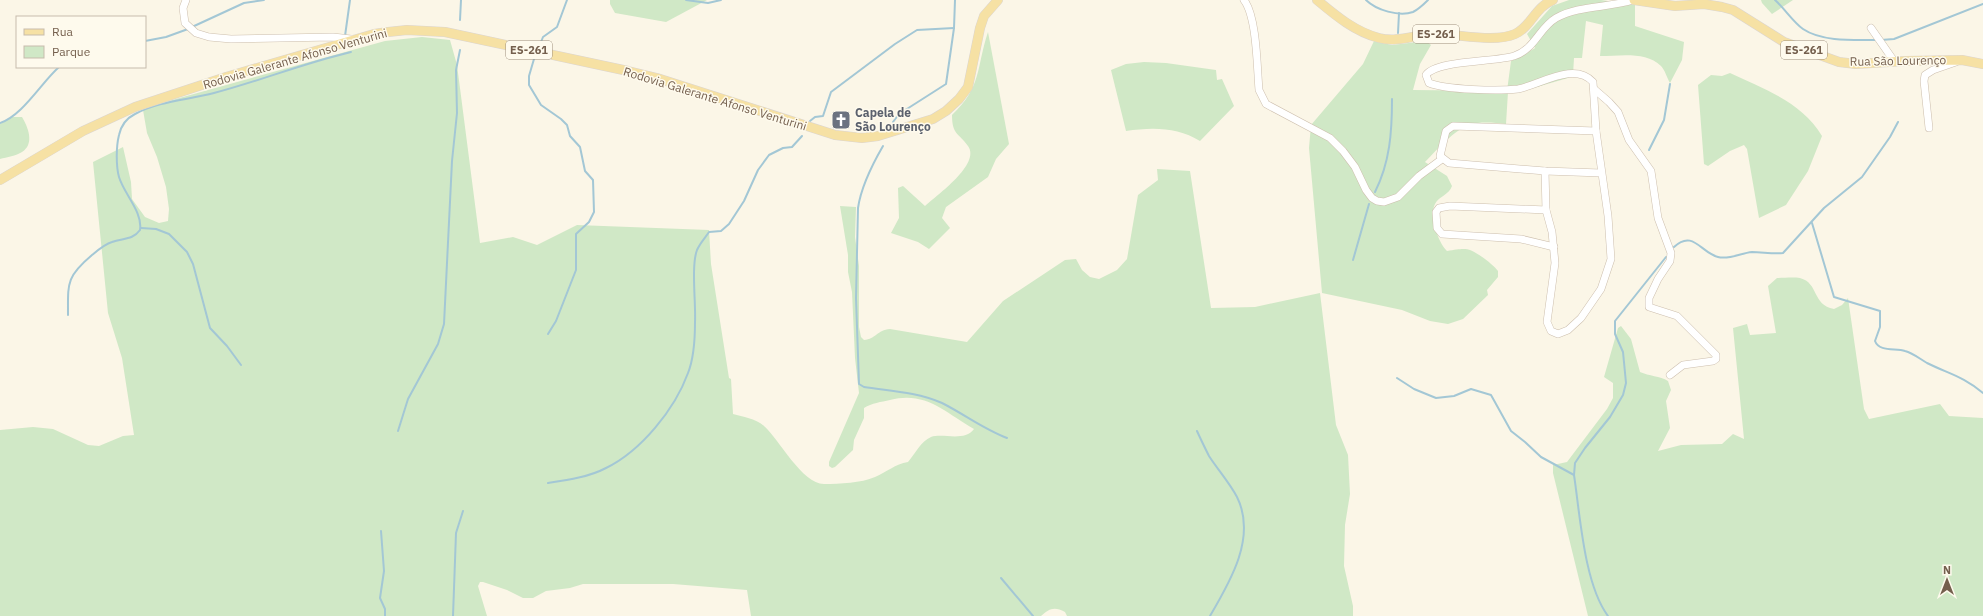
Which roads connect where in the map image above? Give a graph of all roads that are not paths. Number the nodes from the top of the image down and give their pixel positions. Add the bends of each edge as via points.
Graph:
1 (186, 0) edge
2 (998, 0) edge
3 (1244, 0) edge
4 (1317, 0) edge
5 (1554, 0) edge
6 (1634, 0) edge
7 (1872, 28) dead end
8 (355, 40) junction
9 (1962, 60) junction
10 (1894, 61) junction
11 (1983, 64) edge
12 (1594, 89) junction
13 (1929, 128) dead end
14 (1596, 130) junction
15 (1442, 159) junction
16 (1545, 171) junction
17 (1601, 173) junction
18 (0, 180) edge
19 (1546, 210) junction
20 (1554, 247) junction
21 (1670, 374) dead end

1 - 8 street via 183,8 185,22 196,33 209,37 333,37
2 - 8 main road, Rodovia Galerante Afonso Venturini / ES-261 via 984,16 968,87 959,99 933,119 878,136 862,138 816,130 650,77 445,32 407,30
3 - 15 street via 1254,30 1261,98 1266,104 1330,138 1344,151 1372,198 1377,202 1392,200
4 - 5 main road, ES-261 via 1354,28 1379,38 1392,40 1435,34 1509,36 1522,29 1540,7
6 - 10 main road, Rua São Lourenço / ES-261 via 1674,6 1722,6 1733,10 1784,42 1839,62 1856,64
6 - 12 street via 1570,12 1555,18 1528,50 1496,60 1455,63 1428,72 1426,78 1429,83 1444,87 1513,89 1569,74 1578,74 1588,77 1593,82
7 - 10 street
8 - 18 main road, Rodovia Galerante Afonso Venturini / ES-261 via 135,107 83,131
9 - 10 main road, Rua São Lourenço / ES-261
9 - 11 main road, Rua São Lourenço / ES-261
9 - 13 street via 1925,75
12 - 14 street
12 - 21 street via 1618,112 1629,140 1651,171 1658,218 1671,253 1670,261 1649,298 1649,307 1677,316 1716,354 1713,361 1689,363
14 - 15 street via 1453,126 1446,130 1440,156
14 - 17 street
15 - 16 street via 1449,163
16 - 17 street
16 - 19 street
17 - 20 street via 1612,251 1610,265 1601,289 1581,318 1563,332 1554,333 1548,327 1547,319 1555,263
19 - 20 street
19 - 20 street via 1450,206 1439,208 1436,212 1438,228 1442,234 1521,239

